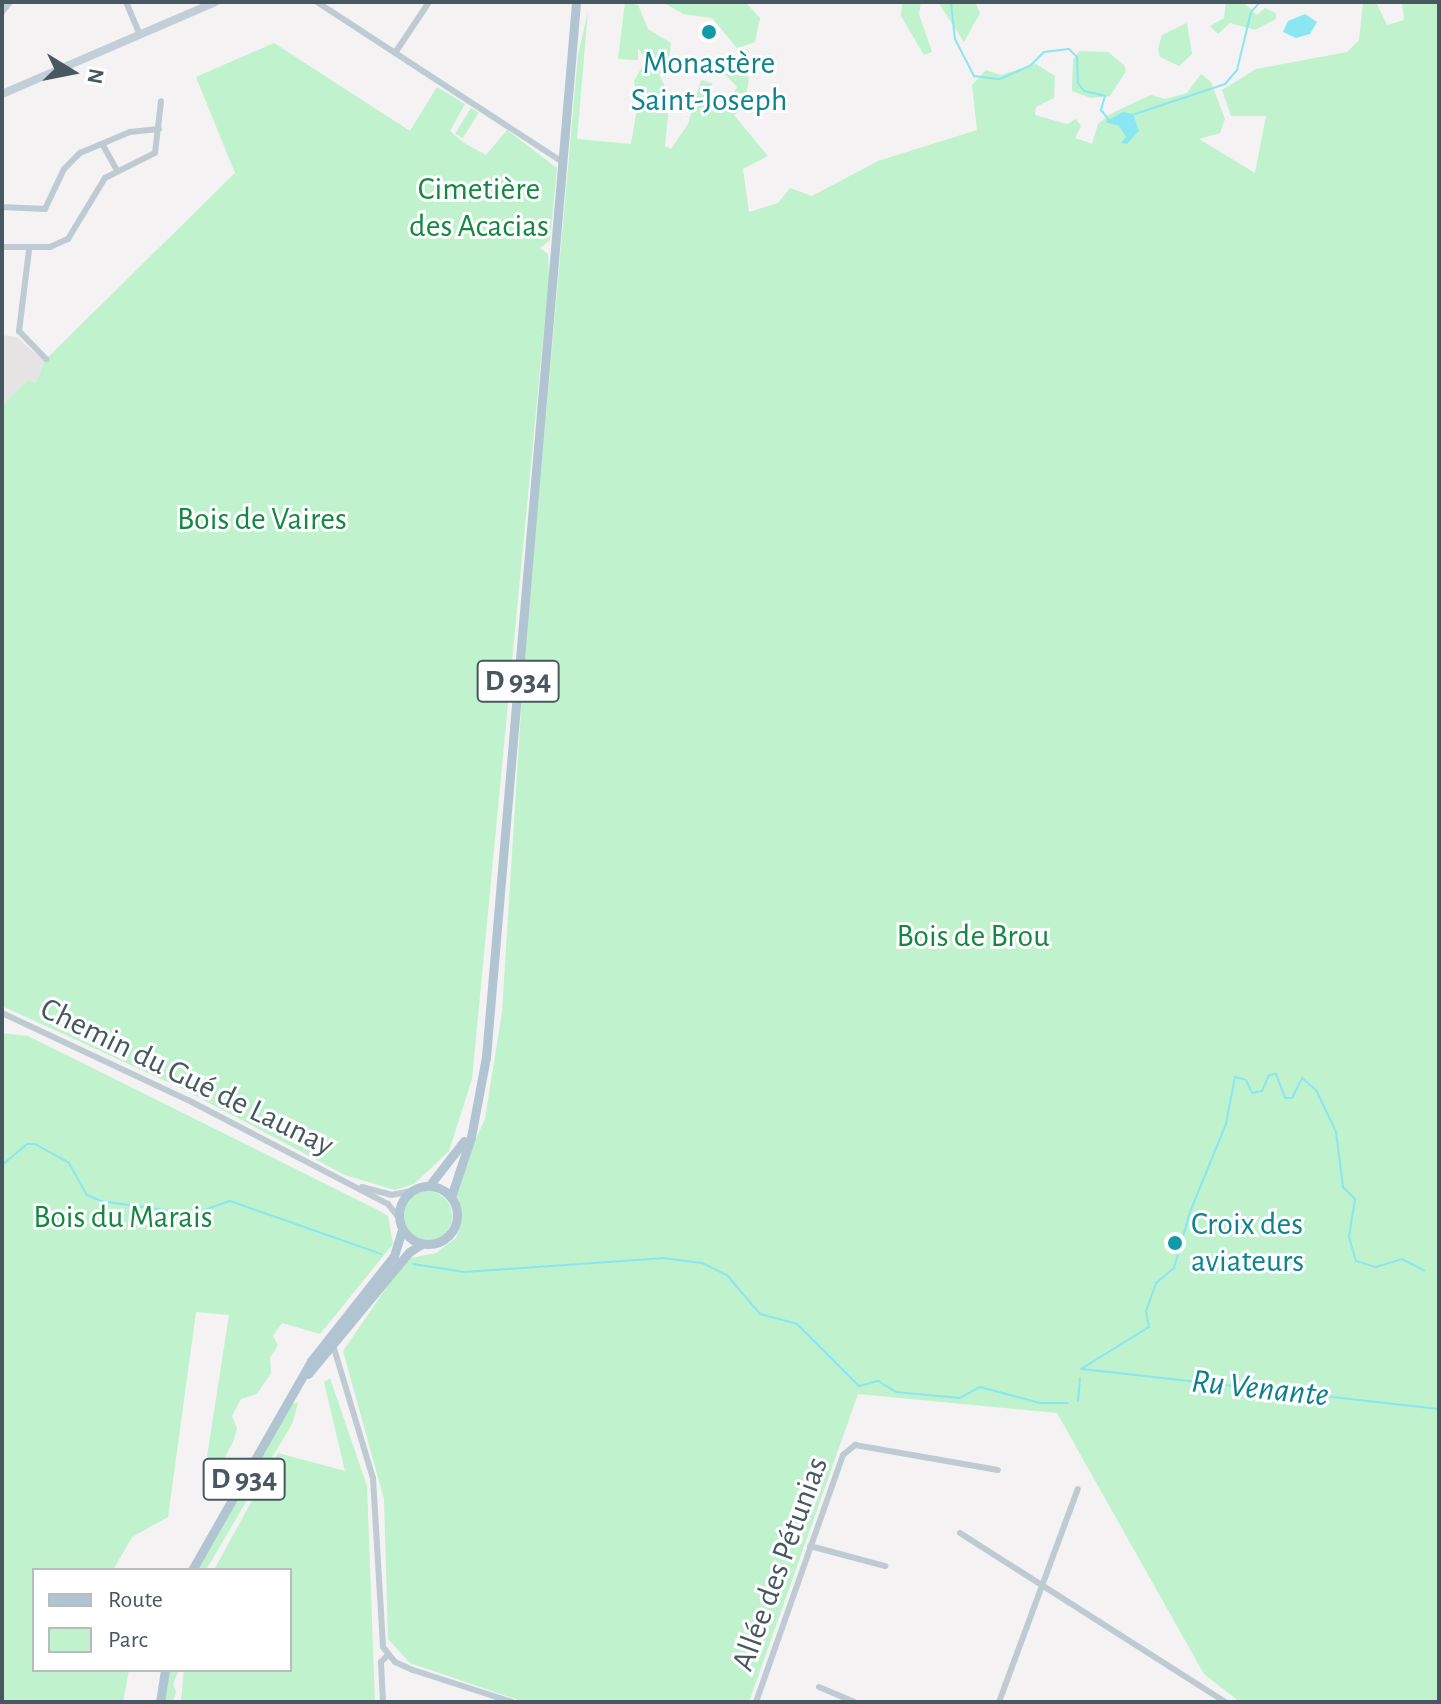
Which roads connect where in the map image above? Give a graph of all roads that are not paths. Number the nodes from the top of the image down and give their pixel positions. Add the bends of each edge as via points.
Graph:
1 (10, 2) edge
2 (126, 2) edge
3 (216, 2) edge
4 (317, 2) edge
5 (429, 2) edge
6 (576, 2) edge
7 (2, 12) edge
8 (140, 35) junction
9 (395, 53) junction
10 (2, 94) edge
11 (161, 101) dead end
12 (159, 129) junction
13 (104, 147) junction
14 (563, 162) junction
15 (116, 169) junction
16 (2, 207) edge
17 (2, 247) edge
18 (29, 250) junction
19 (46, 359) dead end
20 (2, 1013) edge
21 (477, 1112) junction
22 (350, 1185) junction
23 (429, 1186) junction
24 (411, 1191) junction
25 (451, 1197) junction
26 (399, 1218) junction
27 (402, 1230) junction
28 (422, 1244) junction
29 (358, 1299) junction
30 (332, 1344) junction
31 (295, 1389) junction
32 (998, 1470) dead end
33 (1078, 1489) dead end
34 (960, 1533) dead end
35 (810, 1546) junction
36 (885, 1566) dead end
37 (193, 1568) edge
38 (1043, 1584) junction
39 (388, 1655) junction
40 (165, 1672) edge
41 (819, 1687) dead end
42 (160, 1702) edge
43 (383, 1702) edge
44 (512, 1702) edge
45 (756, 1702) edge
46 (854, 1702) edge
47 (999, 1702) edge
48 (1225, 1702) edge

1 - 7 street
2 - 8 street
3 - 8 main road
4 - 9 street
5 - 9 street
6 - 14 main road, D 934
8 - 10 main road
9 - 14 street
11 - 12 street
12 - 13 street via 130,132
12 - 15 street via 150,158
13 - 15 street
13 - 16 street via 70,161 45,209
14 - 21 main road, D 934
15 - 18 street via 99,184 68,239
17 - 18 street
18 - 19 street via 19,331
20 - 22 street, Chemin du Gué de Launay via 153,1083
21 - 23 main road, D 934 via 454,1160
21 - 25 main road, D 934
22 - 24 street, Chemin du Gué de Launay via 391,1195
22 - 26 street, Chemin du Gué de Launay via 388,1204
23 - 24 main road
23 - 25 main road
24 - 26 main road
25 - 28 main road via 457,1209 454,1228 440,1242
26 - 27 main road
27 - 28 main road
27 - 29 main road, D 934 via 394,1256
28 - 30 main road, D 934 via 409,1252
29 - 30 street
29 - 31 main road, D 934 via 324,1340
30 - 31 main road, D 934
30 - 39 street via 373,1478 380,1638
31 - 37 main road, D 934
32 - 35 street, Allée des Pétunias via 855,1445 843,1455
33 - 38 street
34 - 38 street
35 - 36 street
35 - 45 street, Allée des Pétunias
38 - 47 street
38 - 48 street
39 - 43 street via 381,1662
39 - 44 street via 413,1670
40 - 42 main road
41 - 46 street

